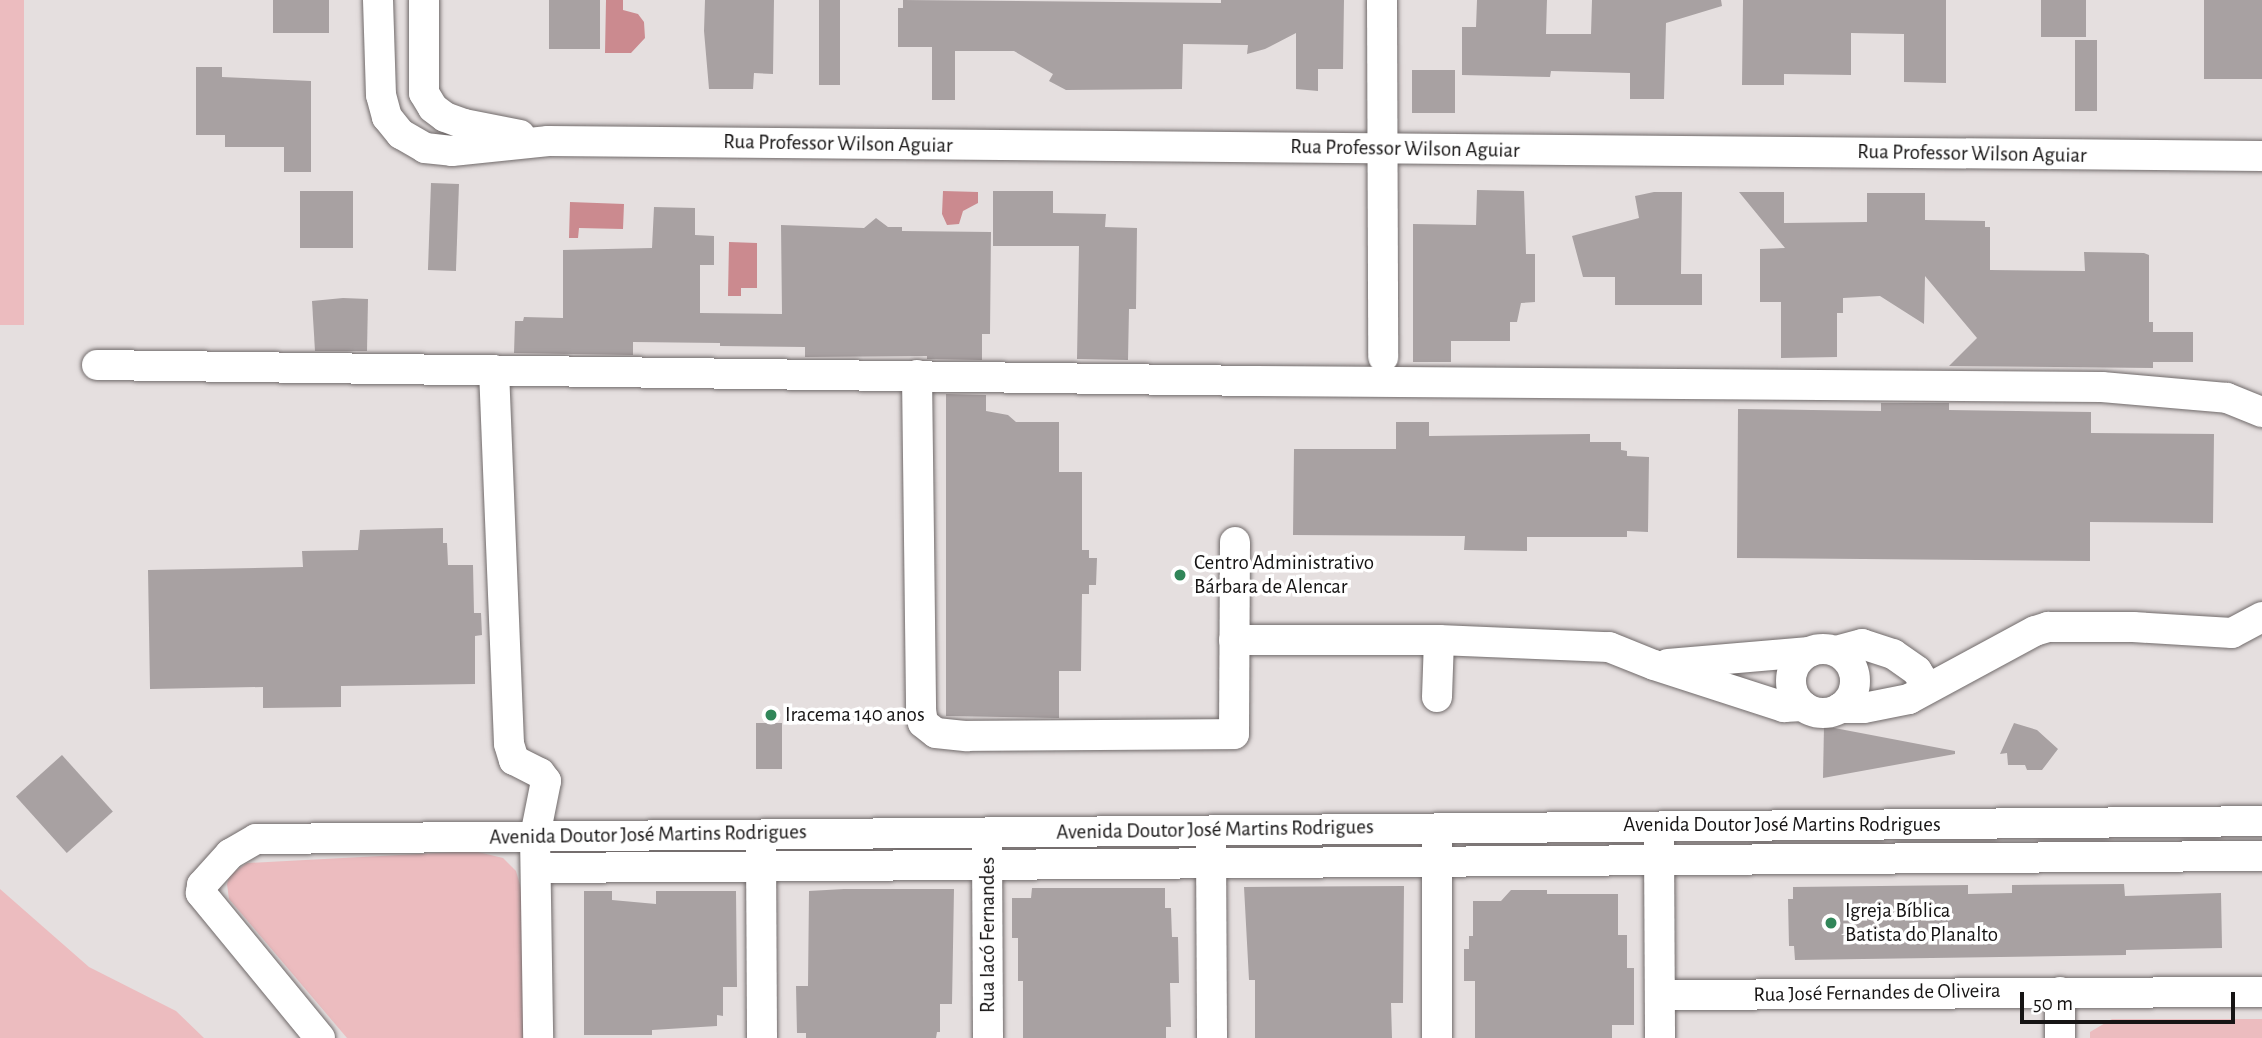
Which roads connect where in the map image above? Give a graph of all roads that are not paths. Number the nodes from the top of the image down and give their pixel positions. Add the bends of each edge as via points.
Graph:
1 (377, 0) edge
2 (424, 0) edge
3 (1382, 0) edge
4 (548, 141) junction
5 (1383, 149) junction
6 (2262, 156) edge
7 (1383, 357) dead end
8 (97, 366) dead end
9 (494, 370) junction
10 (917, 375) junction
11 (2262, 412) edge
12 (1235, 542) dead end
13 (2262, 617) edge
14 (1234, 640) junction
15 (1439, 640) junction
16 (1822, 652) junction
17 (1654, 665) junction
18 (1927, 687) junction
19 (1437, 697) dead end
20 (1803, 706) junction
21 (1840, 708) junction
22 (2262, 821) edge
23 (1659, 826) junction
24 (1437, 827) junction
25 (1210, 830) junction
26 (987, 832) junction
27 (761, 834) junction
28 (536, 836) junction
29 (2262, 856) edge
30 (1659, 858) junction
31 (1436, 860) junction
32 (1211, 861) junction
33 (988, 864) junction
34 (761, 867) junction
35 (536, 868) junction
36 (2060, 992) junction
37 (2262, 992) edge
38 (1660, 995) junction
39 (320, 1038) edge
40 (538, 1038) edge
41 (762, 1038) edge
42 (988, 1038) edge
43 (1212, 1038) edge
44 (1437, 1038) edge
45 (1660, 1038) edge
46 (2060, 1038) edge

1 - 4 street via 381,95 387,117 401,134 425,148 452,151
2 - 4 street via 424,93 433,108 464,124
3 - 5 street
4 - 5 street, Rua Professor Wilson Aguiar
5 - 6 street, Rua Professor Wilson Aguiar
5 - 7 street
8 - 9 street
9 - 10 street
9 - 28 street via 509,744 514,760 540,772 546,781
10 - 11 street via 2102,387 2227,398
10 - 14 street via 921,710 929,729 949,736 1234,734
12 - 14 street
13 - 18 street via 2232,633 2048,627
14 - 15 street
15 - 17 street via 1609,647
15 - 19 street
16 - 17 street
16 - 18 street via 1862,644 1893,654 1917,671
16 - 20 street via 1795,664 1793,691
16 - 21 street via 1851,665 1855,675 1852,696
17 - 20 street via 1784,707
18 - 21 street via 1909,699
20 - 21 street via 1820,713
22 - 23 street, Avenida Doutor José Martins Rodrigues
23 - 24 street, Avenida Doutor José Martins Rodrigues
23 - 30 street
24 - 25 street, Avenida Doutor José Martins Rodrigues
24 - 31 street
25 - 26 street, Avenida Doutor José Martins Rodrigues
25 - 32 street
26 - 27 street, Avenida Doutor José Martins Rodrigues
26 - 33 street, Rua Iacó Fernandes
27 - 28 street, Avenida Doutor José Martins Rodrigues
27 - 34 street
28 - 35 street
28 - 39 street, Avenida Doutor José Martins Rodrigues via 256,839 230,854 202,885 206,900
29 - 30 street, Avenida Doutor José Martins Rodrigues
30 - 31 street, Avenida Doutor José Martins Rodrigues
30 - 38 street
31 - 32 street, Avenida Doutor José Martins Rodrigues
31 - 44 street
32 - 33 street, Avenida Doutor José Martins Rodrigues
32 - 43 street
33 - 34 street, Avenida Doutor José Martins Rodrigues
33 - 42 street, Rua Iacó Fernandes
34 - 35 street, Avenida Doutor José Martins Rodrigues
34 - 41 street
35 - 40 street
36 - 37 street, Rua José Fernandes de Oliveira
36 - 38 street, Rua José Fernandes de Oliveira
36 - 46 street
38 - 45 street

